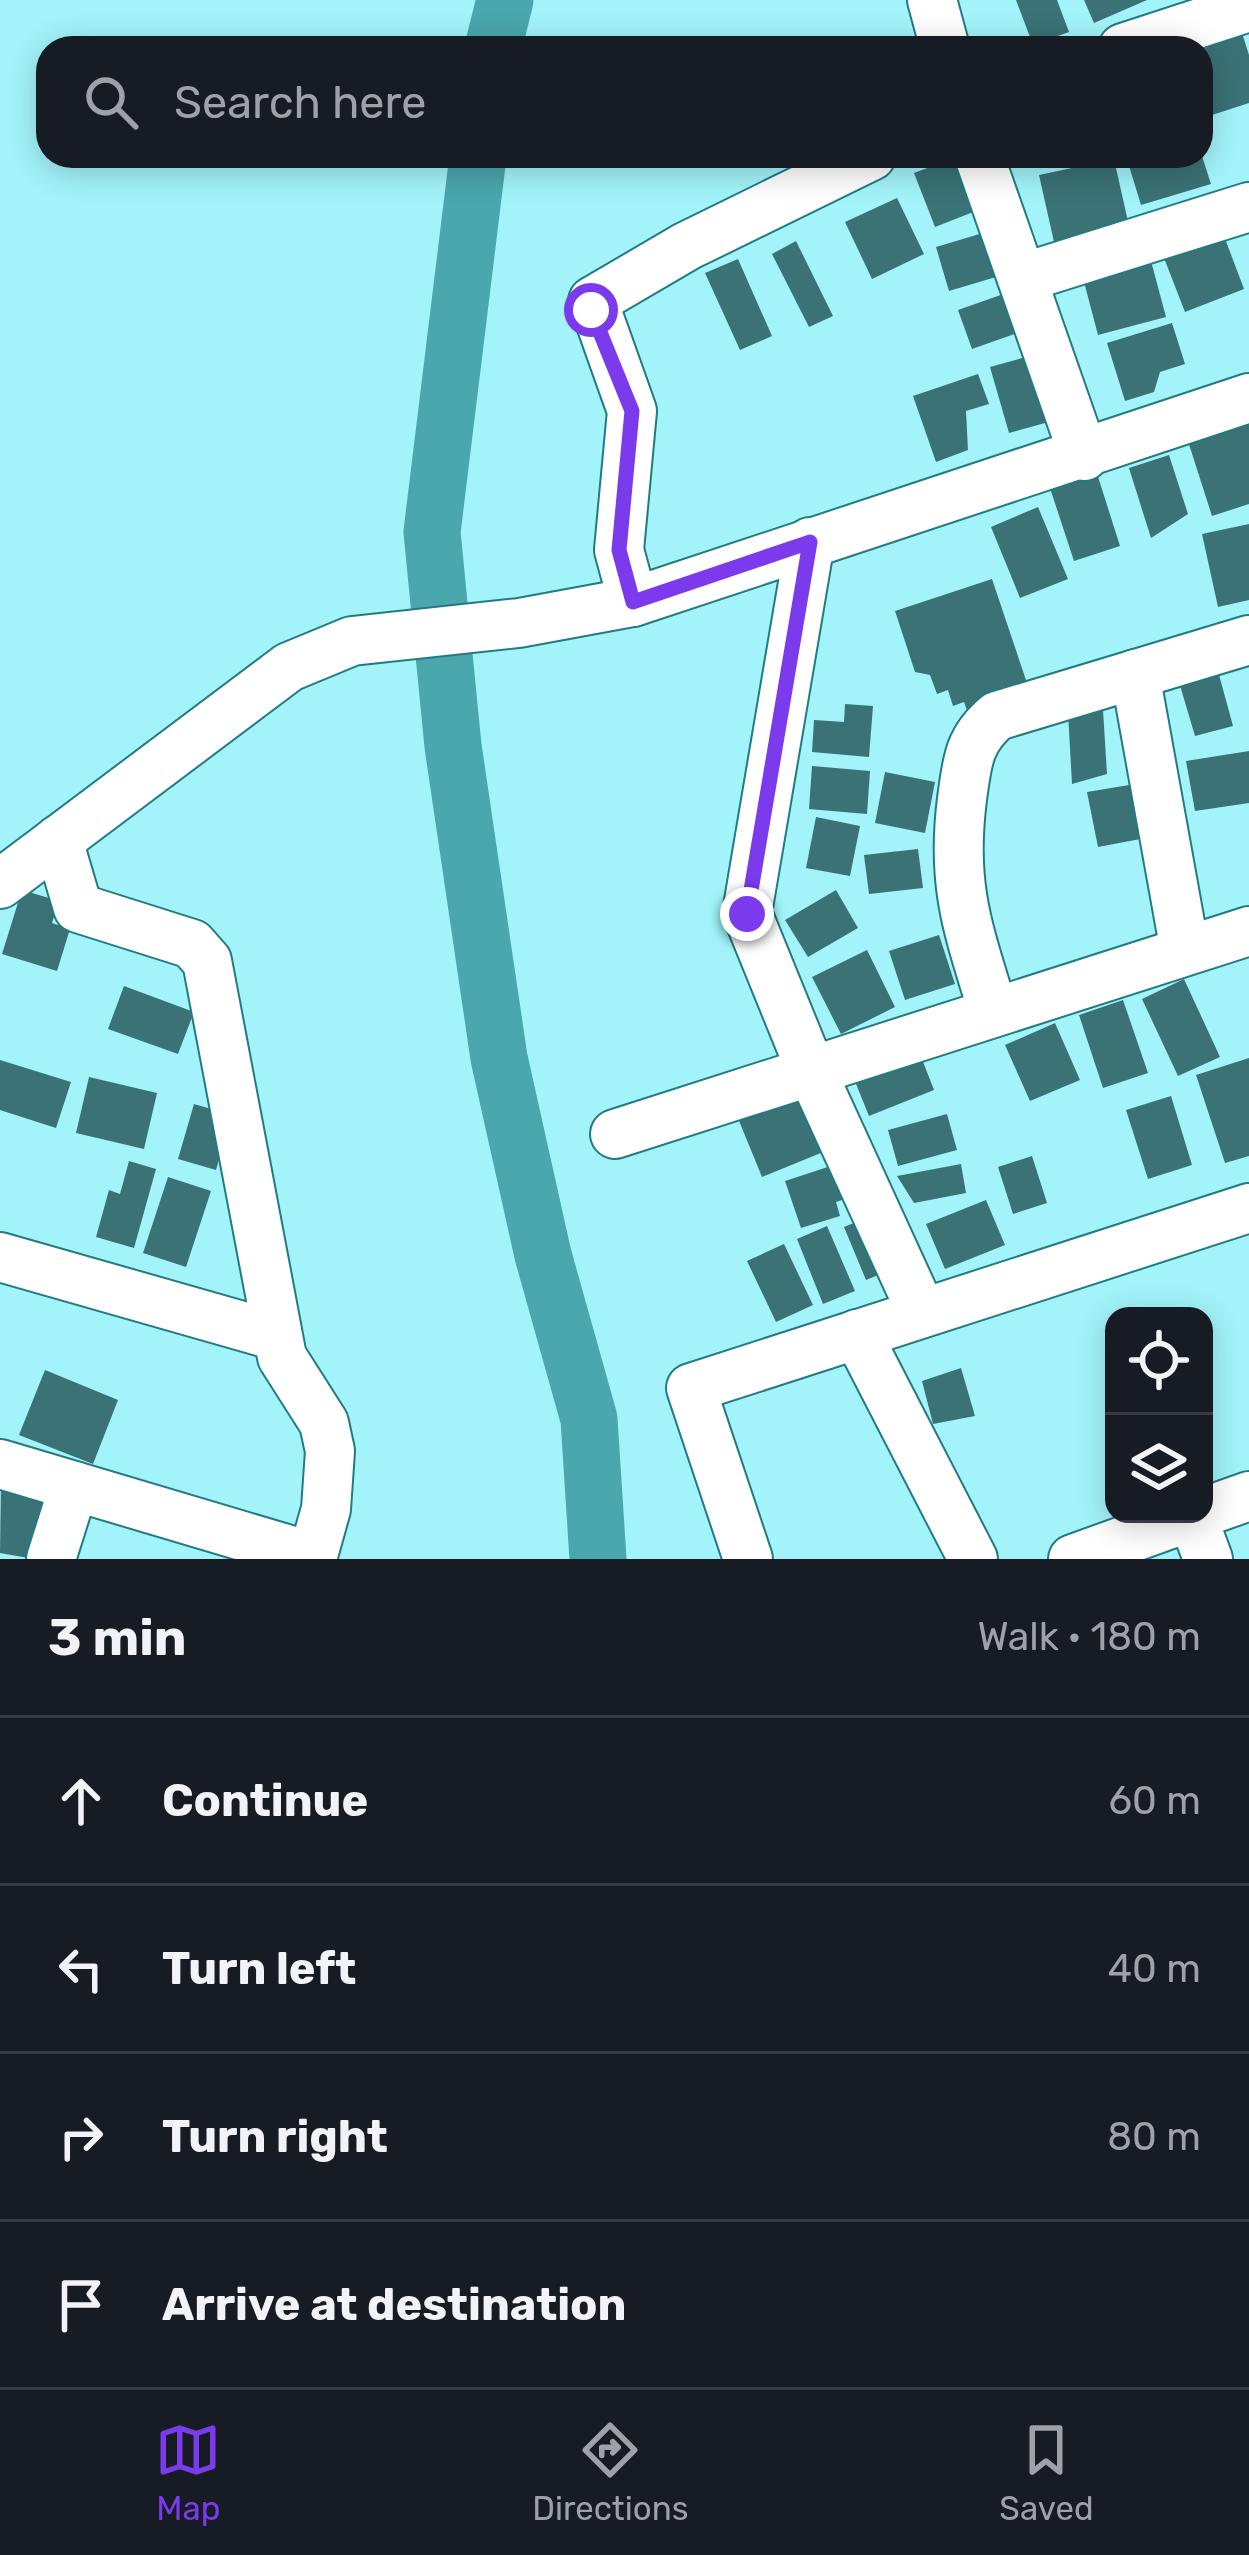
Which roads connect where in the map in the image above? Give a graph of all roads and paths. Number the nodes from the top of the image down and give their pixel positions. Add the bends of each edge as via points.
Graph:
1 (932, 0) edge
2 (1249, 7) edge
3 (942, 36) edge
4 (1161, 36) edge
5 (846, 168) edge
6 (983, 168) edge
7 (1249, 207) edge
8 (1022, 278) junction
9 (1249, 398) edge
10 (1084, 456) junction
11 (810, 542) junction
12 (633, 602) junction
13 (1249, 640) edge
14 (1135, 674) junction
15 (58, 840) junction
16 (0, 884) edge
17 (1249, 931) edge
18 (1185, 951) junction
19 (993, 1011) junction
20 (810, 1068) junction
21 (615, 1134) dead end
22 (1249, 1208) edge
23 (0, 1257) edge
24 (922, 1313) junction
25 (857, 1334) junction
26 (277, 1336) junction
27 (0, 1464) edge
28 (74, 1486) junction
29 (1249, 1496) edge
30 (1200, 1525) edge
31 (313, 1558) edge
32 (51, 1559) edge
33 (748, 1559) edge
34 (973, 1559) edge
35 (1073, 1559) edge

1 - 3 street
2 - 4 street
5 - 12 street via 592,301 632,411 619,550
6 - 8 street
7 - 8 street
8 - 10 street
9 - 10 street
10 - 11 street
11 - 12 street
11 - 20 street via 747,914
12 - 15 street via 352,641 289,667
13 - 14 street
14 - 18 street
14 - 19 street via 997,716 969,747 959,898
15 - 16 street
15 - 26 street via 77,908 192,944 207,962
17 - 18 street
18 - 19 street
19 - 20 street
20 - 21 street
20 - 24 street
22 - 24 street
23 - 26 street
24 - 25 street
25 - 33 street via 692,1388
25 - 34 street
26 - 31 street via 291,1376 324,1423 330,1451
27 - 28 street
28 - 31 street
28 - 32 street
29 - 30 street
30 - 35 street

